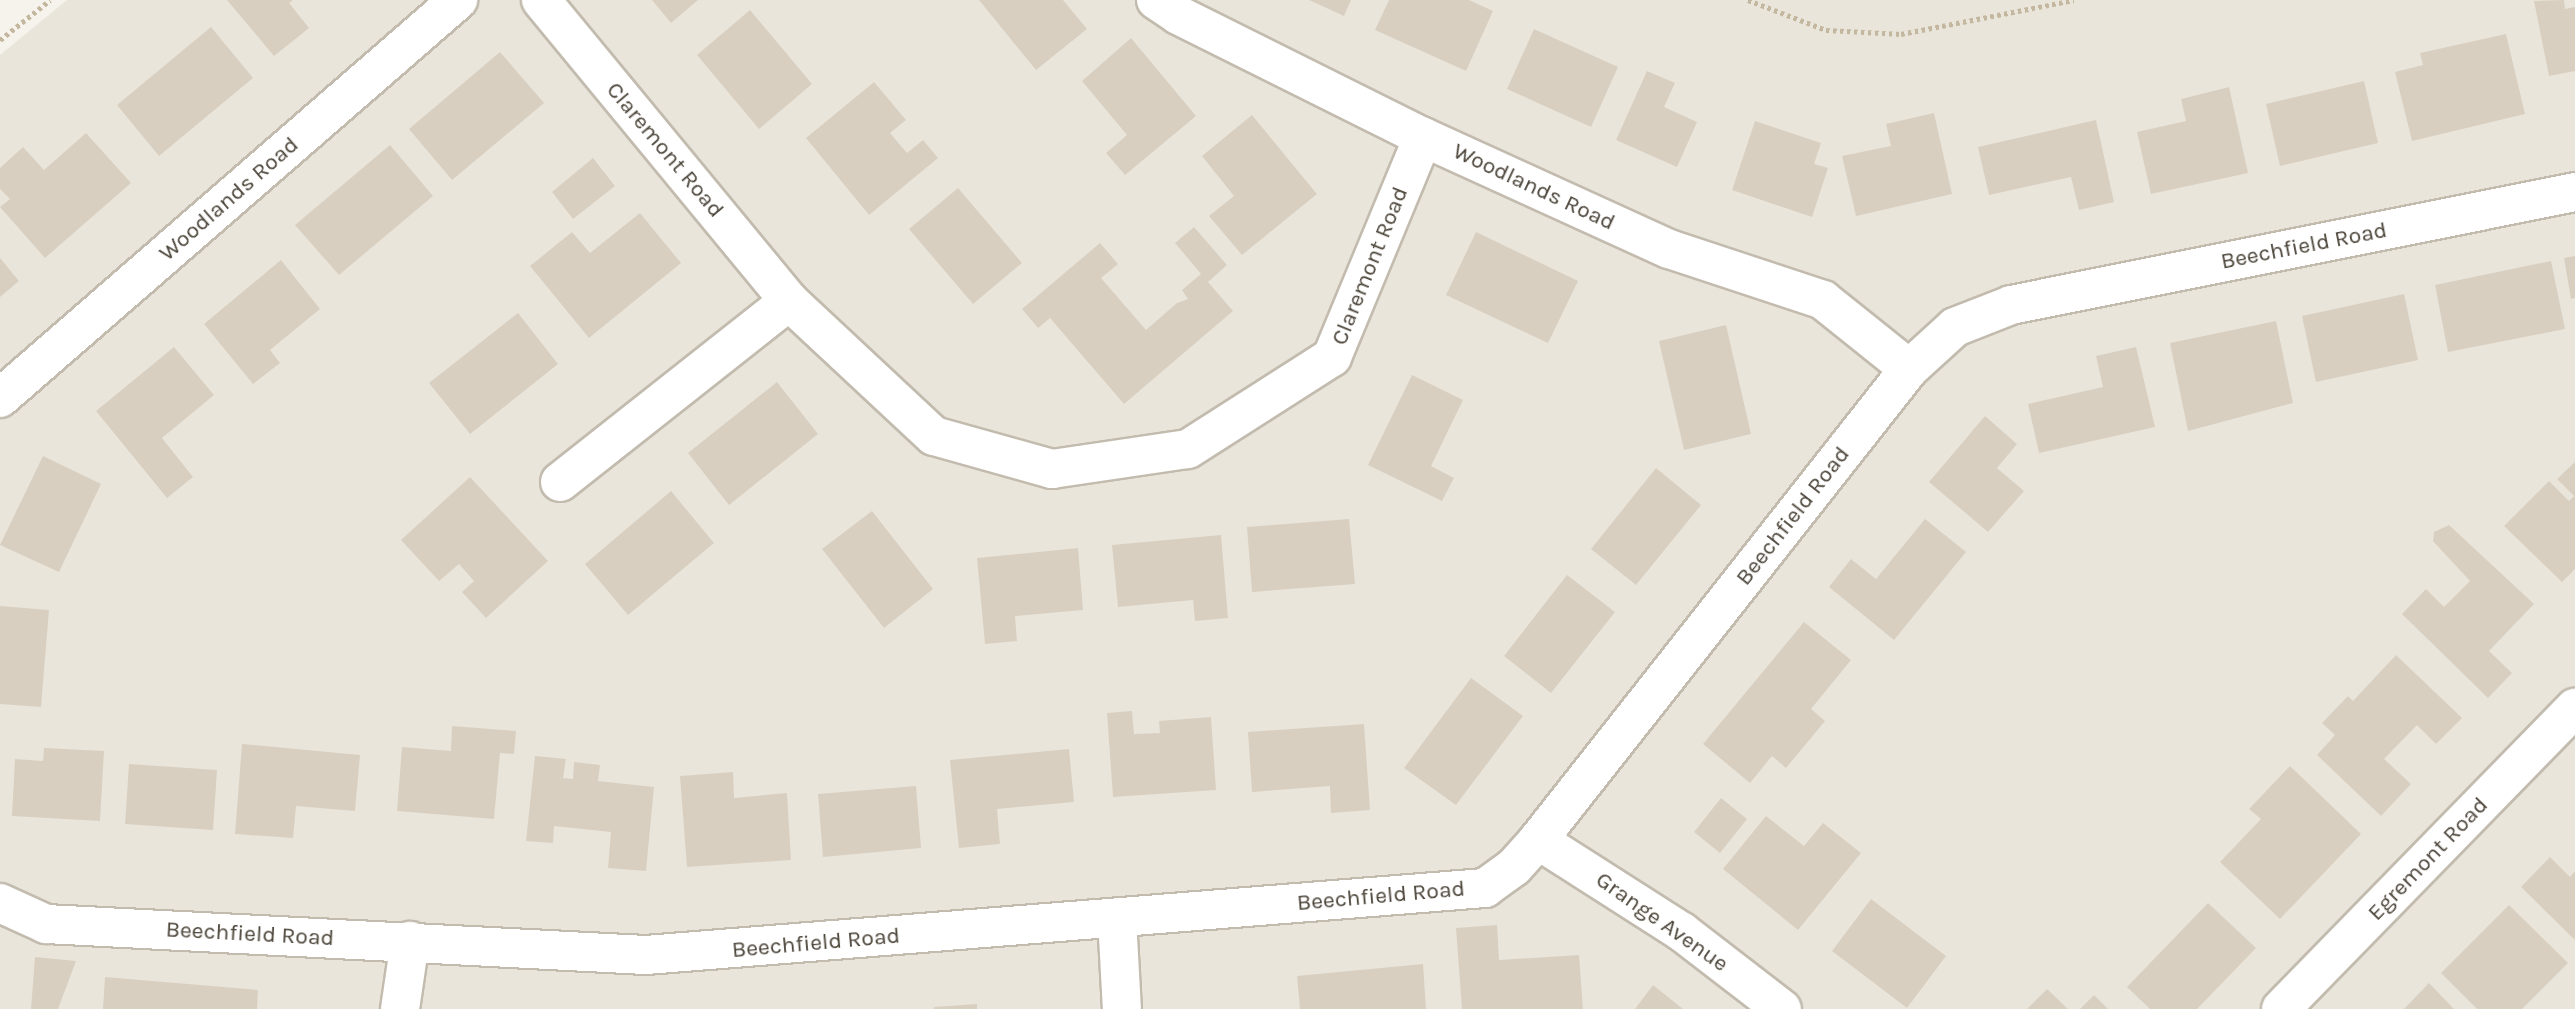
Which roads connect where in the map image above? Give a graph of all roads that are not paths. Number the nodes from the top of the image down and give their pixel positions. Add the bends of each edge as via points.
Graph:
1 (458, 0) edge
2 (541, 0) edge
3 (1156, 0) edge
4 (1423, 137) junction
5 (2575, 192) edge
6 (789, 301) junction
7 (1909, 369) junction
8 (0, 398) edge
9 (560, 482) dead end
10 (2575, 708) edge
11 (1538, 840) junction
12 (0, 903) edge
13 (1117, 918) junction
14 (410, 941) junction
15 (400, 1009) edge
16 (1122, 1009) edge
17 (1782, 1009) edge
18 (2281, 1009) edge

1 - 8 street, Woodlands Road
2 - 6 street, Claremont Road
3 - 4 street, Woodlands Road
4 - 6 street, Claremont Road via 1332,357 1188,449 1052,469 934,436
4 - 7 street, Woodlands Road via 1669,249 1823,300
5 - 7 street, Beechfield Road via 2011,305 1955,327
6 - 9 street
7 - 11 street, Beechfield Road
10 - 18 street, Egremont Road
11 - 13 street, Beechfield Road via 1514,867 1485,888
11 - 17 street, Grange Avenue via 1682,932
12 - 14 street, Beechfield Road via 46,924
13 - 14 street, Beechfield Road via 646,955
13 - 16 street
14 - 15 street

